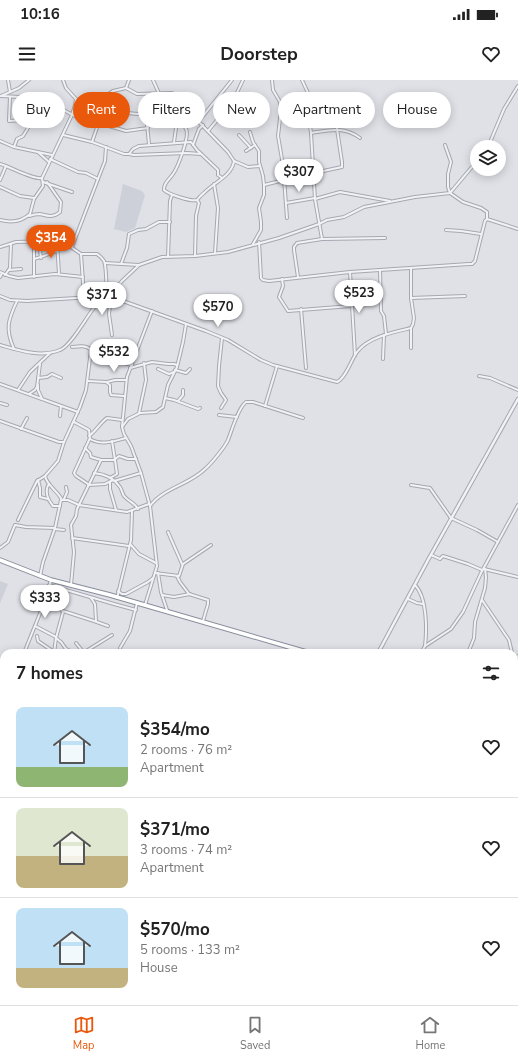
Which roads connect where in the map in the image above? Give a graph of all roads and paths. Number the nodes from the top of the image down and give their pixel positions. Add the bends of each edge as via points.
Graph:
1 (8, 80) edge
2 (29, 80) edge
3 (63, 80) edge
4 (129, 80) edge
5 (153, 80) edge
6 (232, 80) edge
7 (243, 80) edge
8 (272, 80) edge
9 (302, 80) edge
10 (518, 86) edge
11 (126, 88) junction
12 (10, 92) junction
13 (112, 92) edge
14 (158, 92) edge
15 (307, 92) edge
16 (138, 94) edge
17 (0, 96) edge
18 (10, 97) joint
19 (278, 99) edge
20 (65, 111) edge
21 (205, 113) edge
22 (72, 115) junction
23 (12, 121) edge
24 (205, 127) edge
25 (28, 128) edge
26 (97, 128) edge
27 (116, 128) edge
28 (148, 128) joint
29 (176, 128) edge
30 (185, 128) edge
31 (201, 128) edge
32 (279, 128) edge
33 (310, 128) edge
34 (337, 129) junction
35 (208, 131) junction
36 (250, 132) dead end
37 (311, 133) junction
38 (63, 135) junction
39 (239, 135) dead end
40 (360, 138) dead end
41 (491, 140) edge
42 (0, 141) edge
43 (92, 142) junction
44 (174, 142) junction
45 (185, 142) junction
46 (149, 144) junction
47 (194, 145) junction
48 (255, 145) junction
49 (445, 145) dead end
50 (14, 147) junction
51 (106, 147) junction
52 (251, 148) junction
53 (246, 151) dead end
54 (38, 152) junction
55 (183, 153) junction
56 (129, 154) junction
57 (202, 154) junction
58 (52, 155) junction
59 (50, 161) junction
60 (234, 161) junction
61 (0, 164) edge
62 (6, 166) junction
63 (260, 166) junction
64 (470, 169) edge
65 (314, 173) junction
66 (42, 178) junction
67 (222, 178) junction
68 (98, 179) junction
69 (0, 180) edge
70 (284, 180) junction
71 (43, 182) junction
72 (47, 182) junction
73 (214, 184) junction
74 (264, 185) junction
75 (0, 187) edge
76 (72, 192) dead end
77 (450, 193) junction
78 (172, 196) junction
79 (34, 198) junction
80 (315, 198) junction
81 (197, 200) junction
82 (390, 201) junction
83 (286, 203) junction
84 (28, 216) junction
85 (287, 218) dead end
86 (487, 219) junction
87 (0, 220) edge
88 (170, 222) junction
89 (320, 224) junction
90 (518, 229) edge
91 (446, 230) dead end
92 (481, 234) junction
93 (385, 238) dead end
94 (322, 240) junction
95 (34, 241) junction
96 (57, 242) junction
97 (259, 242) junction
98 (11, 244) junction
99 (254, 244) junction
100 (0, 247) edge
101 (34, 247) junction
102 (72, 247) junction
103 (58, 250) junction
104 (215, 253) junction
105 (81, 254) junction
106 (195, 256) junction
107 (168, 257) junction
108 (41, 258) junction
109 (34, 259) junction
110 (105, 263) junction
111 (121, 264) junction
112 (139, 265) junction
113 (411, 268) junction
114 (21, 269) dead end
115 (9, 270) junction
116 (380, 270) junction
117 (350, 272) junction
118 (1, 273) edge
119 (5, 274) junction
120 (59, 274) junction
121 (83, 276) junction
122 (0, 277) edge
123 (34, 277) junction
124 (298, 277) junction
125 (282, 279) junction
126 (106, 295) junction
127 (110, 296) junction
128 (465, 296) dead end
129 (0, 297) edge
130 (84, 297) junction
131 (411, 298) junction
132 (16, 301) junction
133 (351, 301) junction
134 (380, 301) junction
135 (351, 306) junction
136 (301, 309) junction
137 (152, 311) junction
138 (186, 324) junction
139 (411, 328) junction
140 (112, 335) dead end
141 (385, 335) junction
142 (222, 338) junction
143 (0, 345) edge
144 (72, 347) dead end
145 (411, 348) dead end
146 (14, 349) junction
147 (51, 352) junction
148 (91, 355) junction
149 (355, 356) junction
150 (383, 359) dead end
151 (40, 363) junction
152 (144, 363) junction
153 (132, 365) junction
154 (177, 365) junction
155 (277, 366) junction
156 (130, 368) junction
157 (306, 368) dead end
158 (190, 369) dead end
159 (158, 370) dead end
160 (175, 371) junction
161 (480, 376) dead end
162 (38, 378) junction
163 (61, 378) dead end
164 (126, 380) junction
165 (88, 381) junction
166 (107, 382) junction
167 (0, 384) edge
168 (38, 384) junction
169 (18, 390) junction
170 (183, 390) dead end
171 (518, 390) edge
172 (29, 394) junction
173 (124, 396) junction
174 (165, 398) junction
175 (42, 399) junction
176 (518, 399) edge
177 (177, 401) junction
178 (0, 403) edge
179 (7, 405) dead end
180 (61, 406) junction
181 (265, 406) junction
182 (516, 406) edge
183 (200, 408) dead end
184 (221, 408) dead end
185 (78, 412) junction
186 (139, 414) junction
187 (219, 415) dead end
188 (60, 416) dead end
189 (238, 417) junction
190 (27, 418) dead end
191 (302, 418) dead end
192 (122, 420) junction
193 (0, 421) edge
194 (74, 422) junction
195 (122, 427) junction
196 (21, 429) junction
197 (89, 437) junction
198 (126, 438) junction
199 (112, 441) junction
200 (64, 442) junction
201 (85, 448) junction
202 (136, 459) junction
203 (101, 460) junction
204 (115, 460) junction
205 (94, 473) junction
206 (141, 473) junction
207 (46, 475) junction
208 (110, 478) junction
209 (38, 480) junction
210 (114, 481) junction
211 (110, 482) junction
212 (50, 484) junction
213 (88, 484) junction
214 (411, 485) dead end
215 (66, 487) dead end
216 (48, 499) junction
217 (63, 499) junction
218 (79, 505) junction
219 (149, 505) junction
220 (518, 505) edge
221 (60, 506) junction
222 (138, 509) junction
223 (116, 510) junction
224 (132, 511) junction
225 (451, 518) junction
226 (18, 520) dead end
227 (55, 528) junction
228 (64, 530) dead end
229 (168, 532) dead end
230 (72, 538) junction
231 (498, 542) junction
232 (130, 545) junction
233 (211, 545) dead end
234 (0, 548) edge
235 (431, 555) junction
236 (0, 560) edge
237 (156, 563) junction
238 (182, 564) junction
239 (484, 569) junction
240 (157, 573) junction
241 (40, 576) junction
242 (177, 576) junction
243 (154, 577) junction
244 (518, 577) edge
245 (51, 580) junction
246 (49, 585) junction
247 (71, 585) junction
248 (415, 585) junction
249 (118, 591) junction
250 (190, 594) junction
251 (162, 595) junction
252 (91, 597) junction
253 (117, 598) junction
254 (46, 599) junction
255 (408, 599) junction
256 (482, 600) junction
257 (137, 604) junction
258 (423, 604) junction
259 (145, 605) junction
260 (136, 610) junction
261 (63, 611) junction
262 (167, 612) junction
263 (96, 621) junction
264 (203, 622) junction
265 (35, 626) junction
266 (108, 626) dead end
267 (112, 635) dead end
268 (37, 636) dead end
269 (56, 638) junction
270 (76, 643) dead end
271 (425, 646) junction
272 (120, 648) dead end
273 (25, 649) edge
274 (49, 649) edge
275 (55, 649) edge
276 (66, 649) edge
277 (81, 649) edge
278 (90, 649) edge
279 (296, 649) edge
280 (380, 649) edge
281 (423, 649) edge
282 (470, 649) edge
283 (511, 649) edge

1 - 12 street
2 - 12 street
3 - 22 street via 66,88 76,99
4 - 11 street
5 - 14 street
6 - 21 street
7 - 35 street via 233,101
8 - 19 street via 273,90
9 - 15 street
10 - 41 street via 504,109
11 - 13 street
11 - 16 street
12 - 17 street
17 - 18 street
18 - 23 street via 10,121
20 - 22 street
22 - 38 street
24 - 35 street
25 - 50 street via 25,135 17,139
26 - 43 street
27 - 28 street via 126,131
28 - 46 street
29 - 44 street
30 - 45 street via 188,136
31 - 47 street
32 - 70 street
33 - 37 street
34 - 37 street
34 - 40 street via 353,132
34 - 65 street via 342,167
35 - 60 street
36 - 48 street
37 - 65 street
38 - 43 street
38 - 58 street
39 - 52 street
42 - 50 street
43 - 51 street
44 - 45 street
44 - 46 street
45 - 47 street
45 - 55 street
46 - 56 street via 137,146
47 - 57 street
48 - 52 street
48 - 63 street via 259,151
49 - 77 street via 451,162 448,174
50 - 54 street
51 - 56 street via 122,154
51 - 68 street via 105,161
52 - 53 street
54 - 58 street
54 - 59 street
55 - 56 street
55 - 57 street
55 - 78 street via 175,172 164,187
57 - 67 street via 218,170 218,175
58 - 59 street
59 - 66 street
59 - 68 street
60 - 63 street via 248,167
60 - 67 street via 230,171
61 - 62 street
62 - 66 street via 34,178
62 - 69 street
63 - 74 street
64 - 77 street
65 - 80 street
66 - 71 street
67 - 73 street
68 - 102 street
70 - 74 street
70 - 83 street
71 - 72 street
71 - 79 street
72 - 76 street
72 - 84 street via 61,202 60,212 49,216
73 - 81 street
73 - 104 street via 218,208
74 - 99 street via 264,195 259,208 261,230
75 - 79 street via 20,196
77 - 82 street
77 - 86 street via 463,202 487,212
78 - 81 street
78 - 88 street
79 - 84 street
80 - 82 street via 340,192
80 - 83 street
80 - 89 street
81 - 106 street via 199,204 196,216
82 - 89 street via 364,207 344,217
83 - 85 street
84 - 87 street via 14,222
86 - 90 street
86 - 92 street
88 - 107 street
88 - 111 street via 159,222 129,234
89 - 94 street
89 - 97 street
91 - 92 street
92 - 113 street via 475,261 472,264
93 - 94 street
94 - 124 street via 300,242 296,245 294,250
95 - 96 street
95 - 98 street
95 - 101 street
96 - 102 street
96 - 103 street
97 - 99 street
97 - 125 street via 262,280
98 - 100 street
98 - 115 street
99 - 104 street
101 - 108 street via 38,248
101 - 109 street
102 - 105 street
103 - 108 street
103 - 120 street
104 - 106 street
105 - 110 street via 98,254
105 - 121 street
106 - 107 street
107 - 112 street
108 - 109 street
109 - 123 street
110 - 111 street
110 - 126 street
111 - 112 street
112 - 127 street
113 - 116 street
113 - 131 street
114 - 115 street
115 - 119 street
116 - 117 street
116 - 134 street
117 - 124 street
117 - 133 street
118 - 119 street
118 - 122 street
119 - 123 street via 18,278
120 - 121 street
120 - 123 street
121 - 130 street
124 - 125 street
125 - 136 street via 283,286 279,297 281,302 288,311
126 - 127 street
126 - 130 street
126 - 147 street via 64,348
127 - 137 street
127 - 140 street
128 - 131 street
129 - 132 street
130 - 132 street
131 - 139 street via 414,318
132 - 146 street via 8,329
133 - 134 street
133 - 135 street
134 - 141 street
135 - 136 street
135 - 149 street
136 - 157 street
137 - 138 street
137 - 153 street
138 - 142 street
138 - 154 street
139 - 141 street
139 - 145 street
141 - 149 street via 362,347
141 - 150 street
142 - 155 street
142 - 184 street via 218,386 226,400
143 - 146 street
144 - 148 street via 88,347
146 - 147 street via 31,353
147 - 151 street
148 - 153 street
148 - 165 street
149 - 155 street via 342,378 336,382
151 - 162 street
151 - 169 street
152 - 154 street
152 - 156 street
152 - 186 street via 146,380
153 - 156 street
154 - 160 street
155 - 181 street
156 - 164 street
158 - 160 street via 186,373
159 - 160 street via 169,374
160 - 174 street
161 - 171 street
162 - 163 street via 52,374
162 - 168 street
164 - 166 street
164 - 173 street
165 - 166 street
165 - 185 street
166 - 173 street via 111,395
167 - 169 street
168 - 172 street
168 - 175 street
169 - 172 street
170 - 177 street via 183,395
172 - 175 street
173 - 192 street
174 - 177 street
174 - 186 street via 163,408 159,411
175 - 180 street
176 - 182 street
177 - 183 street
178 - 179 street
180 - 185 street
180 - 188 street
181 - 189 street via 246,402
181 - 191 street
182 - 225 street
185 - 194 street
186 - 195 street via 128,419
187 - 189 street
189 - 219 street via 223,448 205,470 158,497
190 - 196 street
192 - 195 street
192 - 197 street via 107,418
193 - 196 street
194 - 197 street via 89,430
194 - 200 street
195 - 198 street
196 - 200 street
197 - 199 street via 95,442
197 - 201 street
198 - 199 street
198 - 202 street
199 - 204 street
200 - 207 street via 55,466
201 - 203 street via 91,457
201 - 213 street via 74,474
202 - 204 street via 120,456
202 - 206 street
203 - 204 street
203 - 205 street
204 - 208 street via 116,474
205 - 208 street
205 - 213 street
206 - 210 street
206 - 219 street
207 - 209 street
207 - 212 street via 46,480
208 - 210 street
209 - 216 street via 40,497
209 - 226 street
210 - 211 street
210 - 222 street via 124,496
211 - 213 street
211 - 223 street
212 - 216 street via 47,489
212 - 217 street
213 - 218 street
214 - 225 street via 430,488
215 - 217 street via 67,492
216 - 221 street via 52,506
217 - 218 street
217 - 221 street
218 - 223 street
218 - 230 street via 71,525
219 - 222 street
219 - 237 street
220 - 231 street
221 - 227 street
222 - 224 street
223 - 224 street
224 - 232 street
225 - 231 street
225 - 235 street
227 - 228 street
227 - 234 street via 26,528 15,525 8,542
227 - 241 street
229 - 238 street
230 - 232 street
230 - 247 street via 74,552
231 - 239 street
232 - 237 street via 139,554
232 - 249 street
233 - 238 street
235 - 239 street via 440,559 443,556
235 - 248 street
236 - 241 highway
237 - 240 street
238 - 242 street via 180,575
239 - 244 street
239 - 256 street
239 - 271 street via 465,609 451,629
240 - 242 street
240 - 243 street
240 - 251 street
241 - 245 highway
242 - 250 street
243 - 249 street via 126,594
243 - 259 street
245 - 246 street
245 - 247 highway
246 - 252 street
246 - 254 street
247 - 253 highway
248 - 255 street
248 - 258 street via 421,594
249 - 253 street
250 - 251 street via 174,597
250 - 264 street via 208,600
251 - 262 street
252 - 260 street
252 - 263 street via 95,604
253 - 257 highway
254 - 261 street via 49,605
254 - 265 street
255 - 258 street
255 - 280 street
256 - 282 street
256 - 283 street via 509,640
257 - 259 highway
257 - 260 street
258 - 271 street
259 - 262 highway
260 - 272 street via 130,631
261 - 263 street
261 - 269 street
262 - 264 highway
263 - 266 street
264 - 279 highway
265 - 269 street
265 - 273 street
267 - 278 street
268 - 274 street via 38,641
269 - 275 street
269 - 276 street
270 - 277 street
271 - 281 street

